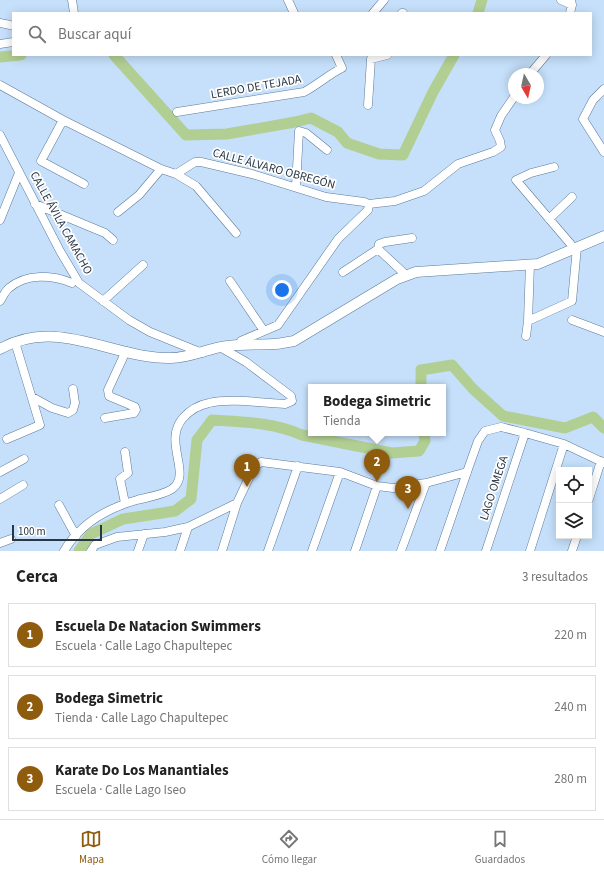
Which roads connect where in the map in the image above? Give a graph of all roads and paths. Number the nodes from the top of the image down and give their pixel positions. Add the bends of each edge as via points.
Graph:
1 (72, 0) edge
2 (288, 0) edge
3 (384, 0) edge
4 (561, 0) edge
5 (571, 6) edge
6 (74, 12) edge
7 (294, 12) edge
8 (374, 12) edge
9 (0, 23) edge
10 (10, 25) dead end
11 (12, 42) edge
12 (0, 44) edge
13 (336, 56) edge
14 (383, 56) edge
15 (545, 56) edge
16 (535, 68) edge
17 (0, 85) edge
18 (604, 89) edge
19 (509, 104) edge
20 (368, 105) dead end
21 (177, 112) dead end
22 (63, 120) junction
23 (0, 135) edge
24 (327, 150) dead end
25 (604, 152) edge
26 (554, 168) dead end
27 (161, 169) junction
28 (19, 173) junction
29 (176, 174) junction
30 (84, 184) dead end
31 (296, 187) junction
32 (572, 197) dead end
33 (35, 204) junction
34 (369, 204) junction
35 (118, 212) dead end
36 (549, 219) junction
37 (0, 220) edge
38 (236, 233) dead end
39 (604, 236) edge
40 (412, 238) dead end
41 (113, 240) dead end
42 (575, 248) junction
43 (378, 249) junction
44 (143, 264) dead end
45 (530, 264) junction
46 (343, 272) dead end
47 (406, 275) junction
48 (230, 281) dead end
49 (76, 284) junction
50 (0, 301) edge
51 (104, 301) junction
52 (572, 320) dead end
53 (528, 321) junction
54 (264, 331) junction
55 (604, 332) edge
56 (526, 336) dead end
57 (15, 342) junction
58 (240, 345) junction
59 (220, 347) junction
60 (0, 350) edge
61 (126, 351) junction
62 (202, 353) junction
63 (74, 389) dead end
64 (32, 397) junction
65 (105, 418) dead end
66 (525, 433) junction
67 (7, 439) dead end
68 (564, 444) junction
69 (125, 452) dead end
70 (24, 459) dead end
71 (603, 462) edge
72 (298, 466) junction
73 (0, 472) edge
74 (340, 472) junction
75 (466, 472) junction
76 (426, 483) junction
77 (23, 485) dead end
78 (377, 486) junction
79 (592, 491) edge
80 (0, 498) edge
81 (125, 503) junction
82 (237, 504) junction
83 (59, 505) dead end
84 (188, 527) junction
85 (144, 534) junction
86 (76, 536) junction
87 (11, 539) dead end
88 (576, 539) edge
89 (0, 543) edge
90 (64, 551) edge
91 (91, 551) edge
92 (138, 551) edge
93 (180, 551) edge
94 (222, 551) edge
95 (268, 551) edge
96 (312, 551) edge
97 (355, 551) edge
98 (401, 551) edge
99 (440, 551) edge
100 (486, 551) edge
101 (530, 551) edge
102 (572, 551) edge

1 - 6 street
2 - 7 street
3 - 8 street
4 - 5 street
9 - 10 street
11 - 12 street
13 - 21 street, LERDO DE TEJADA via 342,68 304,92
14 - 20 street via 371,59
15 - 16 street
17 - 22 street
18 - 25 street via 593,100 583,119
19 - 34 street, CALLE ÁLVARO OBREGÓN via 495,130 501,147 494,152 458,164 424,191 394,201
22 - 27 street
22 - 30 street via 41,161
23 - 28 street, CALLE ÁVILA CAMACHO
24 - 31 street via 306,133 299,131
26 - 36 street via 531,172 516,180
27 - 29 street
27 - 35 street via 139,195
28 - 33 street, CALLE ÁVILA CAMACHO
28 - 37 street
29 - 31 street, CALLE ÁLVARO OBREGÓN via 195,162 201,162
29 - 38 street via 196,186
31 - 34 street, CALLE ÁLVARO OBREGÓN via 326,197
32 - 36 street
33 - 41 street via 105,233
33 - 49 street, CALLE ÁVILA CAMACHO
34 - 54 street via 368,210 338,239 278,325
36 - 42 street
39 - 42 main road
40 - 43 street via 385,242 379,244
42 - 45 main road via 538,264
42 - 53 street via 572,300
43 - 46 street
43 - 47 street
44 - 51 street
45 - 47 main road via 416,272
45 - 53 street
47 - 58 main road via 294,341
48 - 54 street
49 - 50 street via 41,280 35,276 18,281 8,288
49 - 51 street, CALLE ÁVILA CAMACHO
51 - 62 street, CALLE ÁVILA CAMACHO via 150,332
52 - 55 street
53 - 56 street
54 - 58 street via 241,341
57 - 60 main road
57 - 61 main road via 52,336 72,338
57 - 64 street
58 - 59 main road
59 - 62 main road
59 - 81 street via 246,362 291,396 292,401 285,404 225,401 198,406 179,423 175,435 180,468 178,483 172,489
61 - 62 main road via 171,358
61 - 65 street via 108,390 109,396 135,407 136,410 134,413
63 - 64 street via 75,403 73,410 68,413
64 - 67 street via 40,425
66 - 68 street
66 - 75 street via 501,427 485,431 478,441
66 - 100 street, LAGO OMEGA
68 - 71 street
68 - 101 street
69 - 81 street via 128,473 120,479
70 - 73 street
71 - 79 street
72 - 74 street
72 - 82 street via 261,462 254,467
72 - 95 street
74 - 78 street
74 - 96 street
75 - 76 street
75 - 99 street
76 - 78 street via 393,488
76 - 98 street
77 - 80 street
78 - 97 street
81 - 86 street via 102,514
82 - 84 street
82 - 94 street
83 - 86 street
84 - 85 street
84 - 93 street
85 - 91 street via 118,537 96,546
85 - 92 street
86 - 90 street
87 - 89 street
88 - 102 street

